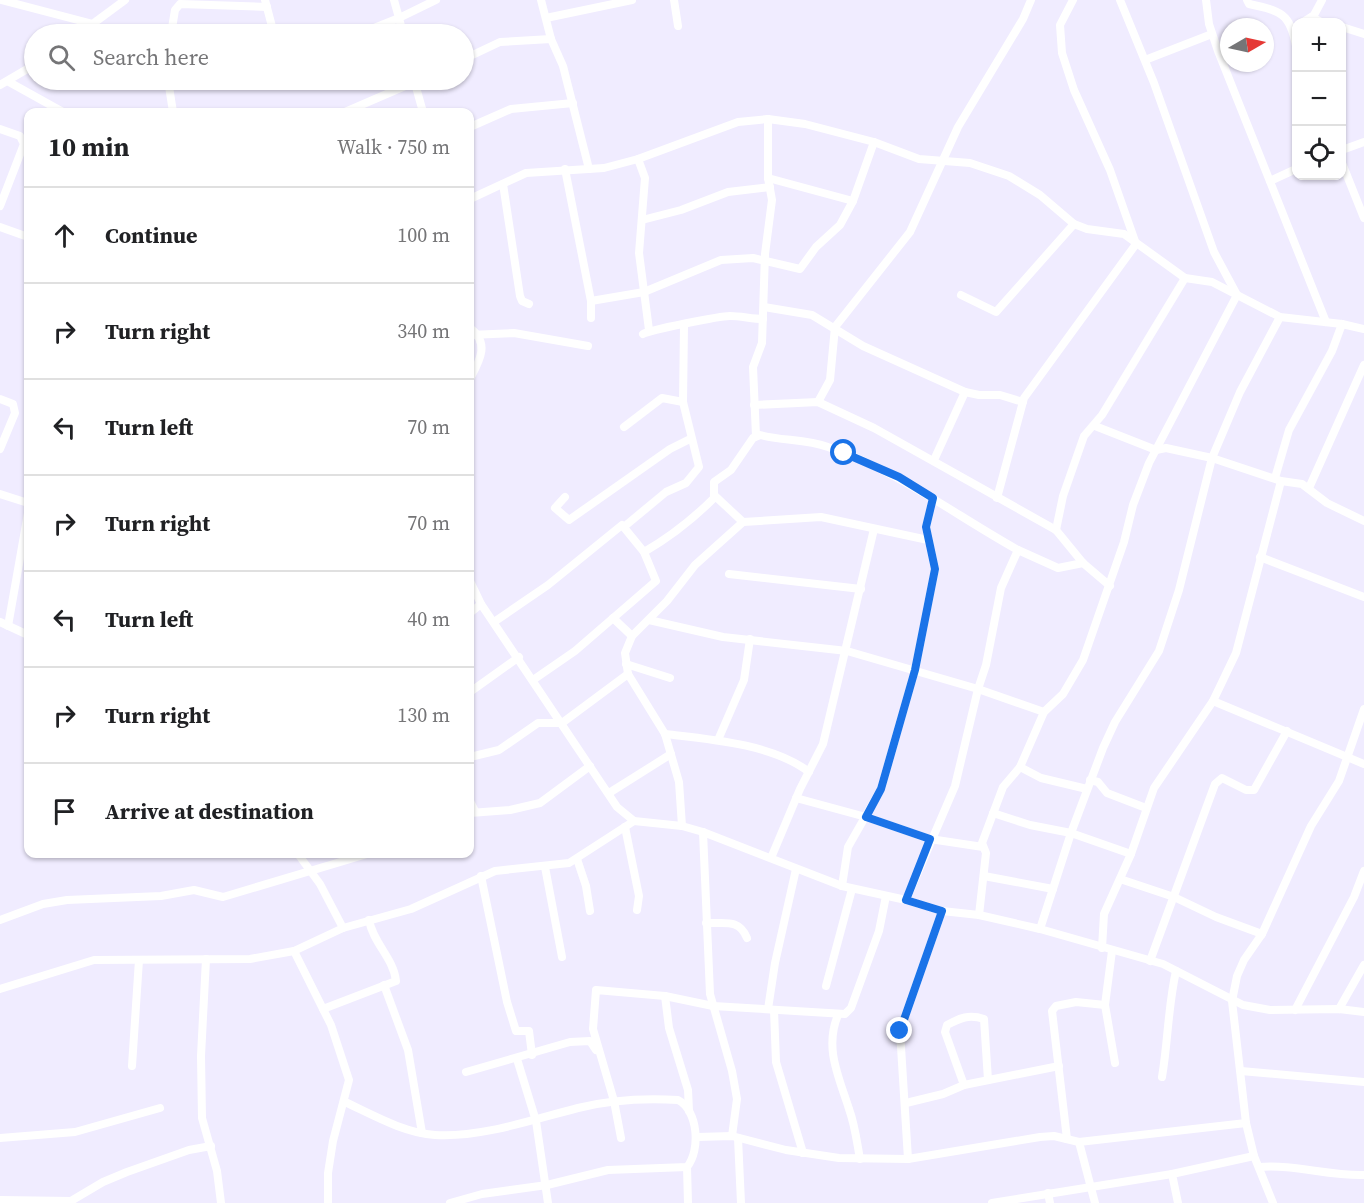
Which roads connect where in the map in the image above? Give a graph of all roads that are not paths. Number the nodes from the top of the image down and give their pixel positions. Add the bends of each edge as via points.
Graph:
1 (2, 0) edge
2 (125, 0) edge
3 (394, 0) edge
4 (436, 0) edge
5 (540, 0) edge
6 (632, 0) edge
7 (674, 0) edge
8 (1031, 0) edge
9 (1073, 0) edge
10 (1120, 0) edge
11 (1206, 0) edge
12 (1247, 0) edge
13 (1322, 0) edge
14 (266, 3) edge
15 (1312, 17) edge
16 (399, 18) junction
17 (546, 18) junction
18 (93, 24) joint
19 (173, 24) edge
20 (271, 24) edge
21 (384, 24) edge
22 (400, 24) edge
23 (1292, 25) edge
24 (678, 26) dead end
25 (1346, 29) edge
26 (1212, 34) junction
27 (1364, 34) edge
28 (551, 39) junction
29 (474, 55) edge
30 (1145, 60) junction
31 (24, 71) edge
32 (4, 83) edge
33 (170, 90) edge
34 (394, 90) edge
35 (418, 90) edge
36 (573, 103) junction
37 (55, 108) edge
38 (172, 108) edge
39 (354, 108) edge
40 (422, 108) edge
41 (768, 119) junction
42 (474, 125) edge
43 (0, 129) edge
44 (874, 142) junction
45 (1364, 142) edge
46 (1346, 148) edge
47 (638, 159) junction
48 (940, 161) junction
49 (565, 169) junction
50 (590, 169) junction
51 (1292, 171) edge
52 (1346, 175) edge
53 (768, 178) junction
54 (1270, 181) junction
55 (504, 184) junction
56 (770, 188) junction
57 (474, 197) edge
58 (854, 201) junction
59 (0, 206) edge
60 (1364, 219) edge
61 (642, 220) junction
62 (1074, 224) junction
63 (0, 227) edge
64 (24, 236) edge
65 (1136, 244) junction
66 (765, 262) junction
67 (1185, 278) junction
68 (644, 292) junction
69 (961, 295) dead end
70 (1237, 295) junction
71 (591, 301) junction
72 (529, 304) dead end
73 (764, 308) junction
74 (1280, 317) junction
75 (591, 318) dead end
76 (763, 319) junction
77 (1326, 322) junction
78 (1342, 324) junction
79 (684, 325) junction
80 (835, 327) junction
81 (1364, 329) edge
82 (474, 335) edge
83 (588, 346) dead end
84 (1364, 365) edge
85 (474, 371) edge
86 (965, 392) junction
87 (0, 399) edge
88 (683, 402) junction
89 (818, 402) junction
90 (1023, 402) junction
91 (754, 405) junction
92 (1095, 426) junction
93 (624, 427) dead end
94 (756, 436) junction
95 (690, 439) junction
96 (0, 449) edge
97 (1155, 450) junction
98 (1212, 458) junction
99 (934, 460) junction
100 (1278, 479) junction
101 (1309, 488) junction
102 (0, 494) edge
103 (714, 495) junction
104 (565, 497) dead end
105 (933, 498) junction
106 (997, 498) junction
107 (24, 502) edge
108 (1364, 521) edge
109 (743, 522) junction
110 (625, 526) junction
111 (874, 529) junction
112 (1056, 530) junction
113 (24, 532) edge
114 (928, 540) junction
115 (1018, 550) junction
116 (644, 552) junction
117 (1260, 557) junction
118 (1083, 563) junction
119 (729, 573) dead end
120 (1110, 586) junction
121 (474, 589) edge
122 (861, 589) junction
123 (1364, 597) edge
124 (482, 604) junction
125 (474, 610) edge
126 (613, 618) junction
127 (649, 620) junction
128 (494, 622) junction
129 (4, 624) edge
130 (24, 633) edge
131 (632, 636) junction
132 (750, 639) junction
133 (847, 651) junction
134 (519, 657) junction
135 (626, 664) junction
136 (915, 670) junction
137 (628, 674) junction
138 (670, 678) dead end
139 (533, 680) junction
140 (474, 689) edge
141 (978, 689) junction
142 (1213, 701) junction
143 (1364, 710) edge
144 (1044, 712) junction
145 (562, 723) junction
146 (1287, 731) junction
147 (665, 734) junction
148 (718, 740) junction
149 (671, 754) junction
150 (474, 756) edge
151 (1348, 757) junction
152 (1364, 764) edge
153 (590, 766) junction
154 (1020, 767) junction
155 (809, 772) junction
156 (1090, 780) junction
157 (1087, 789) junction
158 (609, 793) junction
159 (796, 798) junction
160 (1146, 808) junction
161 (474, 812) edge
162 (993, 813) junction
163 (866, 817) junction
164 (634, 821) junction
165 (682, 826) junction
166 (625, 827) junction
167 (703, 832) junction
168 (1071, 833) junction
169 (930, 839) junction
170 (983, 847) junction
171 (1131, 854) junction
172 (301, 858) edge
173 (353, 858) edge
174 (771, 858) junction
175 (577, 860) junction
176 (545, 867) junction
177 (796, 868) junction
178 (309, 871) junction
179 (1364, 871) edge
180 (482, 876) junction
181 (984, 876) junction
182 (1120, 879) junction
183 (842, 886) junction
184 (852, 889) junction
185 (1053, 890) junction
186 (886, 896) junction
187 (1174, 897) junction
188 (906, 900) junction
189 (637, 910) dead end
190 (590, 911) dead end
191 (942, 911) junction
192 (980, 915) junction
193 (0, 920) edge
194 (369, 920) junction
195 (705, 923) junction
196 (343, 928) junction
197 (1040, 929) junction
198 (1262, 934) junction
199 (747, 938) dead end
200 (1102, 948) junction
201 (294, 951) junction
202 (1112, 951) junction
203 (562, 957) dead end
204 (207, 959) junction
205 (140, 960) junction
206 (1150, 961) junction
207 (1364, 965) edge
208 (1176, 971) junction
209 (384, 985) junction
210 (826, 986) dead end
211 (0, 989) edge
212 (665, 996) junction
213 (1232, 1001) junction
214 (1105, 1005) junction
215 (713, 1006) junction
216 (323, 1009) junction
217 (771, 1009) junction
218 (1339, 1009) junction
219 (1295, 1010) junction
220 (1364, 1012) edge
221 (838, 1015) junction
222 (598, 1053) junction
223 (532, 1055) junction
224 (517, 1059) junction
225 (1115, 1063) dead end
226 (132, 1066) dead end
227 (1059, 1066) junction
228 (1242, 1071) junction
229 (466, 1072) dead end
230 (1162, 1077) dead end
231 (988, 1080) junction
232 (1364, 1082) edge
233 (964, 1084) junction
234 (614, 1101) junction
235 (345, 1102) junction
236 (906, 1102) junction
237 (160, 1108) dead end
238 (689, 1111) junction
239 (536, 1121) junction
240 (1246, 1123) junction
241 (422, 1133) junction
242 (698, 1137) junction
243 (735, 1137) junction
244 (0, 1138) edge
245 (621, 1138) dead end
246 (1067, 1138) junction
247 (1079, 1142) junction
248 (211, 1146) junction
249 (803, 1153) junction
250 (1254, 1156) junction
251 (860, 1159) junction
252 (908, 1159) junction
253 (687, 1167) junction
254 (1259, 1167) junction
255 (1172, 1174) junction
256 (1364, 1175) edge
257 (547, 1185) junction
258 (1091, 1186) junction
259 (1048, 1193) junction
260 (0, 1200) edge
261 (221, 1203) edge
262 (328, 1203) edge
263 (450, 1203) edge
264 (548, 1203) edge
265 (688, 1203) edge
266 (741, 1203) edge
267 (992, 1203) edge
268 (1050, 1203) edge
269 (1095, 1203) edge
270 (1178, 1203) edge
271 (1273, 1203) edge

1 - 18 street
2 - 18 street
3 - 16 street
4 - 16 street
5 - 17 street
6 - 17 street
7 - 24 street
8 - 48 street
9 - 65 street via 1060,25 1062,53
10 - 30 street
11 - 26 street
12 - 23 street via 1281,12
13 - 15 street
14 - 19 street via 180,4
14 - 20 street
16 - 21 street
16 - 22 street
17 - 28 street
25 - 27 street
26 - 30 street
26 - 54 street
28 - 29 street via 507,41
28 - 36 street
30 - 70 street via 1215,252
31 - 32 street
32 - 37 street
33 - 38 street
34 - 39 street
35 - 40 street
36 - 42 street via 511,109
36 - 50 street
41 - 44 street
41 - 47 street via 738,122
41 - 53 street
43 - 59 street via 17,134 24,144
44 - 48 street via 919,159
44 - 58 street
45 - 46 street
47 - 50 street
47 - 61 street via 645,178
48 - 62 street via 970,163 1009,176 1040,195
48 - 80 street via 910,232
49 - 50 street
49 - 55 street via 526,173
49 - 71 street
51 - 54 street
52 - 60 street
53 - 56 street
53 - 58 street
54 - 77 street
55 - 57 street
55 - 72 street via 520,296 522,302
56 - 61 street via 728,192
56 - 66 street
58 - 66 street via 840,225 800,269
61 - 68 street via 639,253
62 - 65 street via 1124,234
62 - 69 street via 996,312
63 - 64 street
65 - 67 street
65 - 90 street
66 - 68 street via 753,258 721,260
66 - 73 street
67 - 70 street via 1212,282
67 - 92 street
68 - 71 street
68 - 79 street via 646,332
70 - 74 street
70 - 97 street
71 - 75 street
73 - 76 street
73 - 80 street via 803,312
74 - 77 street
74 - 98 street via 1240,392
76 - 79 street via 730,316
76 - 91 street via 761,347 753,367
77 - 78 street
78 - 81 street
78 - 100 street via 1332,351 1289,430
79 - 88 street
80 - 86 street via 863,346
80 - 89 street via 830,380
82 - 83 street via 539,335
82 - 85 street via 482,344
84 - 101 street
86 - 90 street via 1000,394
86 - 99 street
87 - 96 street via 13,404 15,413
88 - 93 street via 662,398
88 - 95 street
89 - 91 street
89 - 99 street
90 - 106 street
91 - 94 street
92 - 97 street
92 - 112 street via 1081,442
94 - 103 street via 731,470 714,482
94 - 105 street via 825,446 899,477
95 - 104 street via 670,448 569,520 555,508
95 - 110 street via 698,470 686,483 666,492
97 - 98 street via 1166,448
97 - 120 street via 1133,505
98 - 100 street
98 - 156 street via 1179,590 1159,651 1115,722
99 - 106 street
100 - 101 street
100 - 117 street
101 - 108 street via 1327,503
102 - 107 street
103 - 109 street
103 - 116 street via 697,515
105 - 114 street via 926,527
105 - 115 street
106 - 112 street
109 - 111 street via 821,517
109 - 127 street via 695,565
110 - 116 street
110 - 128 street
111 - 114 street
111 - 122 street
112 - 118 street
113 - 129 street
114 - 136 street via 935,569
115 - 118 street via 1058,568
115 - 141 street via 1002,588
116 - 126 street via 656,581
117 - 123 street
117 - 142 street via 1241,637
118 - 120 street
119 - 122 street
120 - 144 street via 1095,633 1074,677
121 - 124 street
122 - 133 street
124 - 125 street
124 - 128 street
126 - 131 street
126 - 139 street
127 - 131 street
127 - 132 street via 694,632
128 - 134 street
129 - 130 street
131 - 135 street
132 - 133 street
132 - 148 street via 744,680
133 - 136 street
133 - 155 street via 823,744
134 - 139 street
134 - 140 street
135 - 137 street
135 - 138 street
136 - 141 street
136 - 163 street via 881,789
137 - 145 street
137 - 147 street
139 - 145 street
141 - 144 street
141 - 169 street via 955,786
142 - 146 street
142 - 160 street via 1164,771
143 - 151 street
144 - 154 street
145 - 150 street via 538,723 499,750
145 - 153 street
146 - 151 street
146 - 187 street via 1254,790 1222,778 1215,784
147 - 148 street
147 - 149 street
148 - 155 street via 786,757
149 - 158 street
149 - 165 street via 679,782
151 - 152 street
151 - 198 street via 1339,781 1311,826
153 - 158 street
153 - 161 street via 540,803
154 - 157 street via 1041,778
154 - 162 street via 1003,787
155 - 159 street
156 - 157 street
156 - 160 street via 1107,793
157 - 168 street
158 - 164 street via 617,807
159 - 163 street
159 - 174 street
160 - 171 street
162 - 168 street
162 - 170 street
163 - 169 street
163 - 183 street via 848,847
164 - 165 street
164 - 166 street
165 - 167 street
166 - 175 street
166 - 189 street via 639,896
167 - 174 street
167 - 195 street
168 - 171 street
168 - 185 street
169 - 170 street
169 - 188 street
170 - 181 street
171 - 182 street
172 - 178 street
173 - 178 street
174 - 177 street
175 - 176 street
175 - 190 street
176 - 180 street via 495,871
176 - 203 street
177 - 183 street
177 - 217 street via 775,963
178 - 193 street via 221,898 194,890 161,896 67,900 43,904
178 - 196 street
179 - 219 street
180 - 194 street via 411,909
180 - 223 street via 507,1002 516,1032 529,1031
181 - 185 street
181 - 192 street
182 - 187 street
182 - 200 street via 1104,914
183 - 184 street
184 - 186 street
184 - 210 street
185 - 197 street
186 - 188 street
186 - 221 street via 879,932 851,1008
187 - 198 street
187 - 206 street
188 - 191 street
191 - 192 street
191 - 236 street via 900,1031
192 - 197 street
194 - 196 street
194 - 209 street via 397,979
195 - 199 street via 738,924
195 - 215 street
196 - 201 street
197 - 200 street
198 - 213 street via 1237,975
200 - 202 street
201 - 204 street via 261,958
201 - 216 street
202 - 206 street
202 - 214 street
204 - 205 street
204 - 248 street via 202,1118
205 - 211 street via 94,960
205 - 226 street
206 - 208 street
207 - 218 street
208 - 213 street
208 - 230 street
209 - 216 street
209 - 241 street via 408,1050
212 - 215 street
212 - 222 street via 596,990 593,1029
212 - 238 street via 669,1028 688,1090
213 - 219 street via 1270,1010
213 - 228 street
214 - 225 street
214 - 227 street via 1076,1002 1056,1006 1052,1011
215 - 217 street
215 - 243 street via 736,1089
216 - 235 street via 349,1080
217 - 221 street
217 - 249 street via 776,1062
218 - 219 street
218 - 220 street
221 - 251 street via 831,1041 832,1057 850,1111
222 - 223 street via 590,1041
222 - 234 street
223 - 224 street
224 - 229 street
224 - 239 street
227 - 231 street
227 - 246 street
228 - 232 street
228 - 240 street
231 - 233 street
231 - 233 street via 984,1019 962,1018 947,1025 945,1032
233 - 236 street via 943,1094
234 - 238 street via 678,1100
234 - 239 street
234 - 245 street
235 - 241 street
235 - 262 street via 333,1141
236 - 252 street
237 - 244 street via 75,1132
238 - 242 street
239 - 241 street via 446,1135
239 - 257 street
240 - 247 street
240 - 250 street
242 - 243 street
242 - 253 street via 695,1154
243 - 249 street
243 - 266 street
246 - 247 street
246 - 252 street via 1040,1137
247 - 258 street
248 - 260 street via 127,1172 71,1201
248 - 261 street
249 - 251 street
250 - 254 street
250 - 255 street
251 - 252 street
253 - 257 street via 608,1170
253 - 265 street
254 - 256 street
254 - 271 street
255 - 258 street
255 - 270 street
257 - 263 street via 482,1194
257 - 264 street
258 - 259 street
258 - 269 street
259 - 267 street
259 - 268 street

